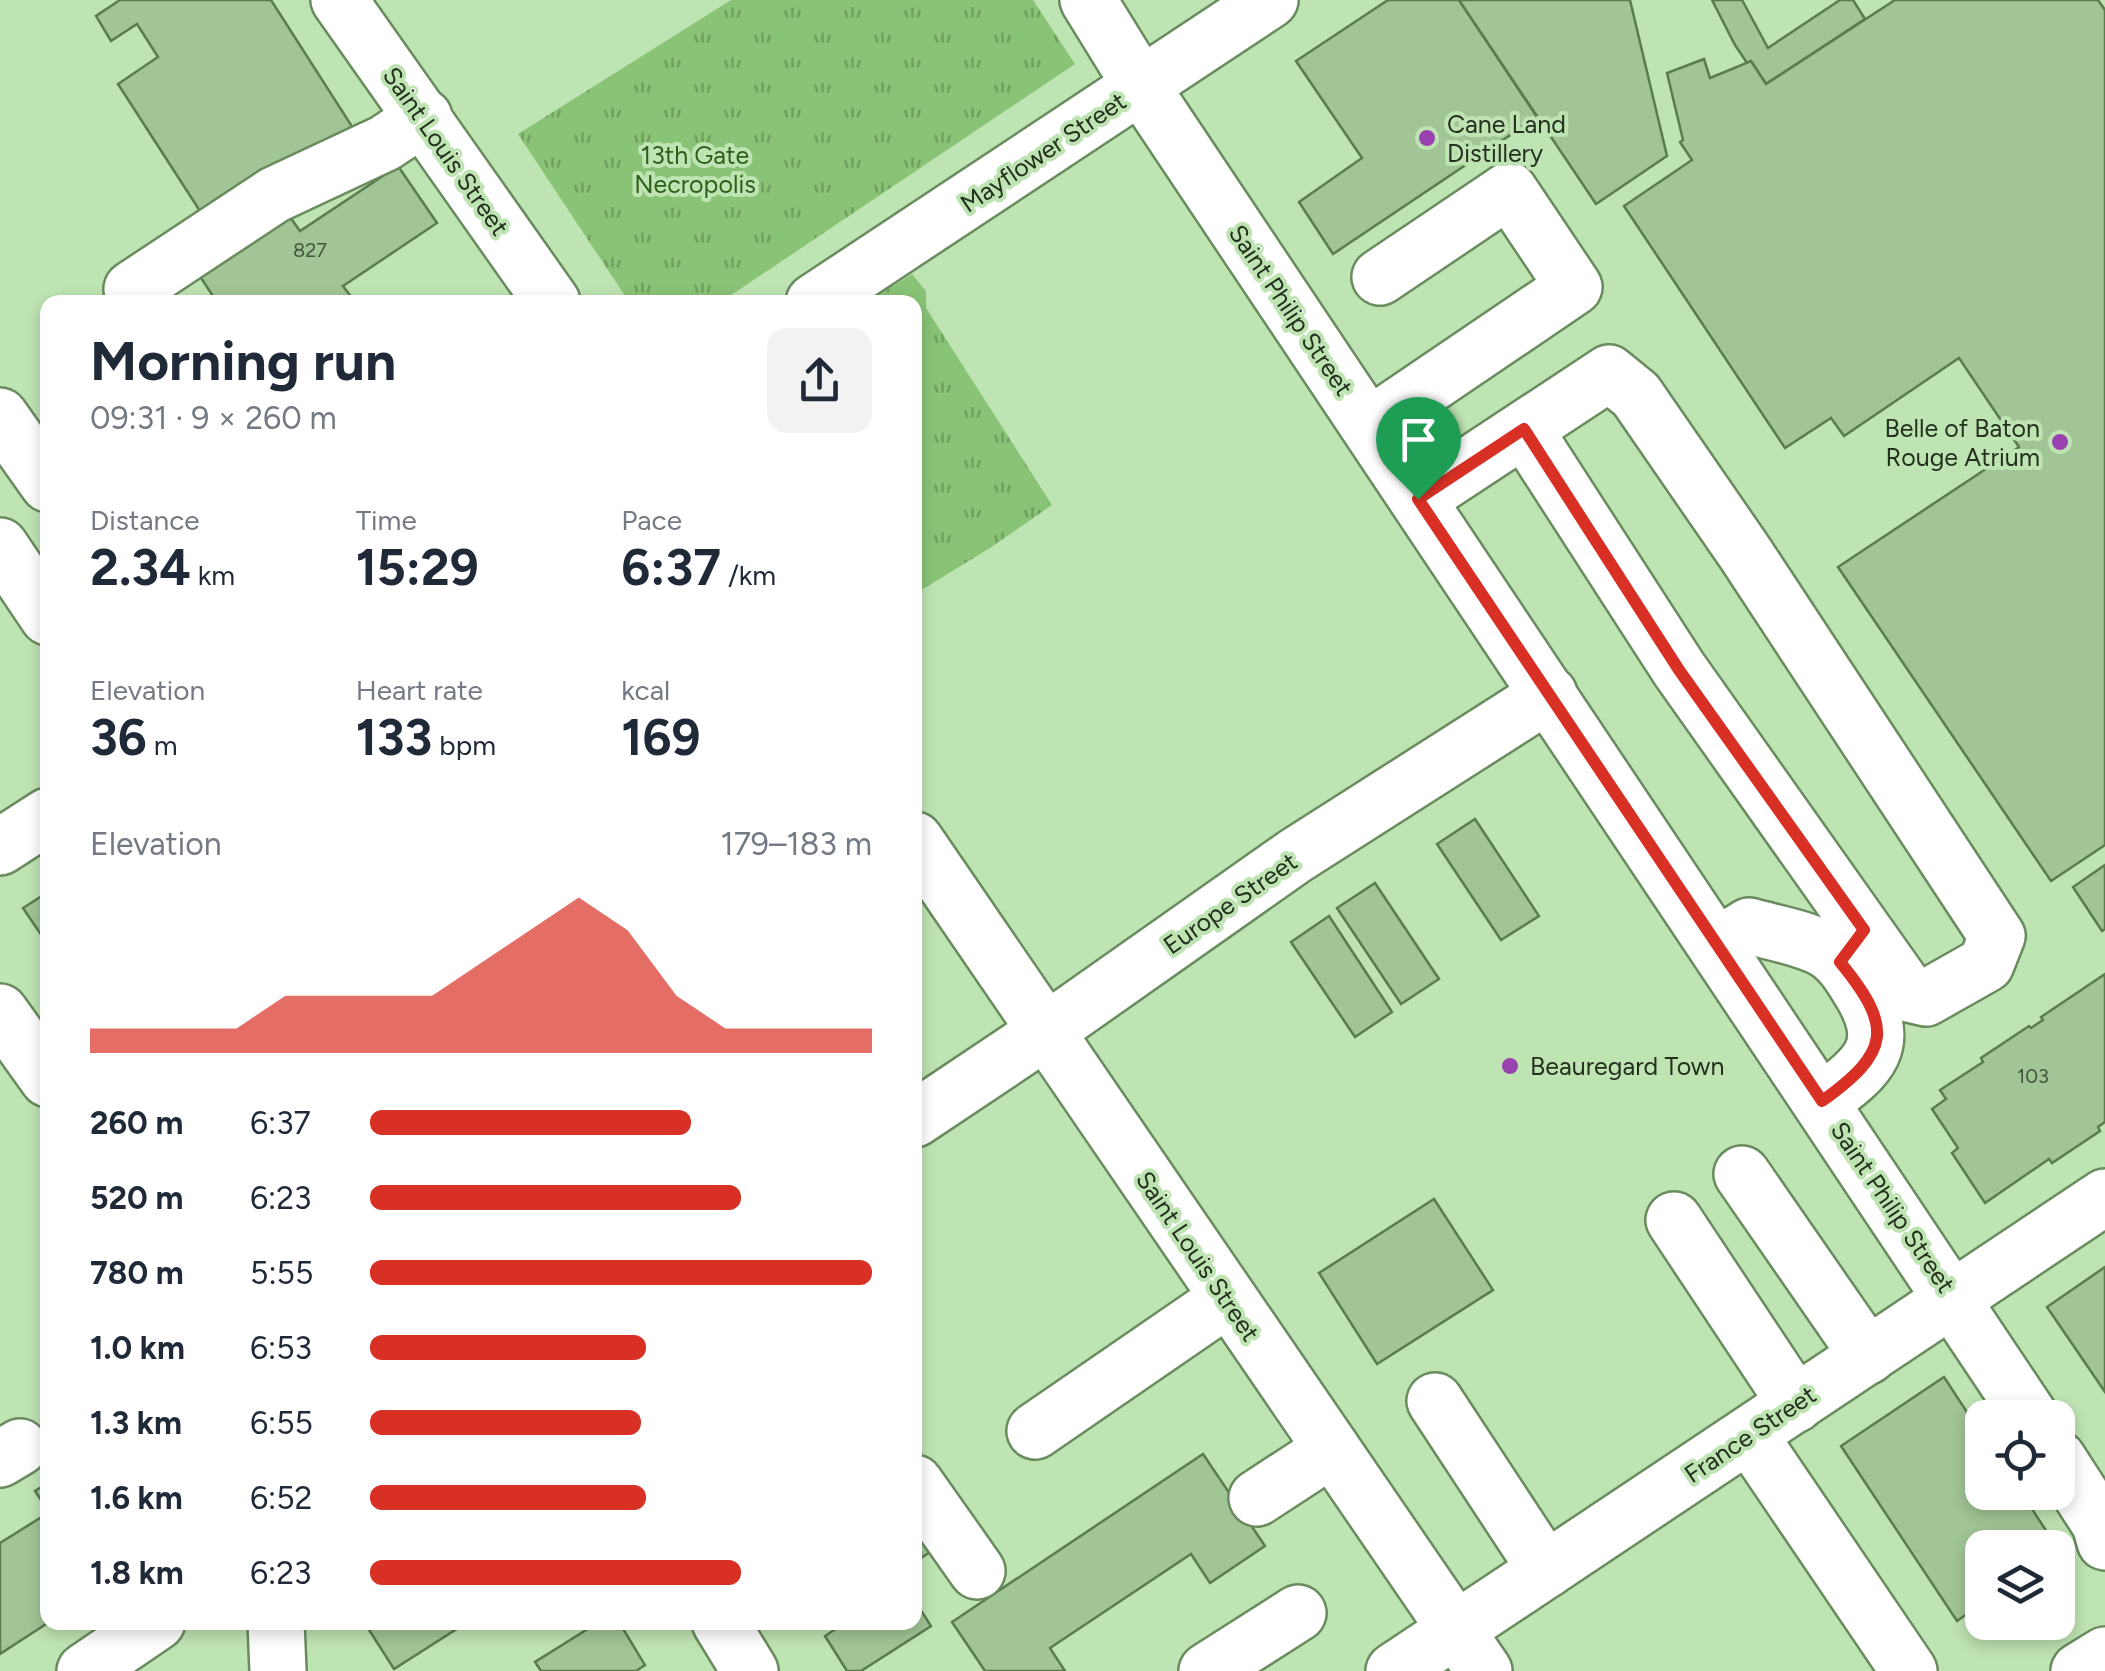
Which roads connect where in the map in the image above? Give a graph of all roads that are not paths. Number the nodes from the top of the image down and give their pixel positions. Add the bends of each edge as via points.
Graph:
1 (339, 0) edge
2 (1088, 0) edge
3 (1270, 0) edge
4 (1141, 86) junction
5 (424, 118) junction
6 (1380, 277) dead end
7 (136, 295) edge
8 (547, 295) edge
9 (825, 295) edge
10 (0, 416) edge
11 (1369, 426) junction
12 (1524, 429) junction
13 (40, 473) edge
14 (1418, 499) junction
15 (0, 546) edge
16 (40, 604) edge
17 (1549, 694) junction
18 (40, 821) edge
19 (0, 847) edge
20 (922, 850) edge
21 (1717, 946) junction
22 (1852, 946) junction
23 (0, 1012) edge
24 (1045, 1032) junction
25 (40, 1067) edge
26 (1822, 1101) junction
27 (922, 1114) edge
28 (1742, 1174) dead end
29 (2105, 1197) edge
30 (1674, 1220) dead end
31 (1953, 1298) junction
32 (1227, 1299) junction
33 (1868, 1356) junction
34 (2019, 1400) edge
35 (1435, 1401) dead end
36 (1796, 1404) junction
37 (1035, 1431) dead end
38 (1749, 1435) junction
39 (1332, 1449) junction
40 (2075, 1485) edge
41 (922, 1493) edge
42 (1257, 1498) dead end
43 (2105, 1542) edge
44 (1546, 1570) junction
45 (977, 1571) dead end
46 (1298, 1613) dead end
47 (145, 1630) edge
48 (276, 1630) edge
49 (725, 1630) edge
50 (1470, 1650) edge
51 (2105, 1656) edge
52 (85, 1671) edge
53 (278, 1671) edge
54 (750, 1671) edge
55 (1208, 1671) edge
56 (1394, 1671) edge
57 (1909, 1671) edge
58 (2080, 1671) edge

1 - 5 main road, Saint Louis Street
2 - 4 main road, Saint Philip Street
3 - 4 main road, Mayflower Street
4 - 9 main road, Mayflower Street
4 - 11 main road, Saint Philip Street
5 - 7 main road via 274,196 132,289
5 - 8 main road, Saint Louis Street
6 - 11 main road via 1509,190 1574,287
10 - 13 main road
11 - 14 main road, Saint Philip Street
12 - 14 main road
12 - 22 main road
12 - 22 main road via 1609,373 1636,395 1998,936 1986,964 1926,998 1909,994
14 - 17 main road, Saint Philip Street
15 - 16 main road
17 - 21 main road, Saint Philip Street
17 - 24 main road, Europe Street via 1295,856
18 - 19 main road
20 - 24 main road, Saint Louis Street
21 - 22 main road via 1749,926
21 - 26 main road, Saint Philip Street
22 - 26 main road via 1872,1008 1875,1048 1863,1069
23 - 25 main road
24 - 27 main road, Europe Street
24 - 32 main road, Saint Louis Street
26 - 31 main road, Saint Philip Street
28 - 33 main road
29 - 31 main road, France Street
30 - 36 main road
31 - 33 main road, France Street
31 - 34 main road, Saint Philip Street
32 - 37 main road
32 - 39 main road, Saint Louis Street
33 - 36 main road, France Street
35 - 44 main road
36 - 38 main road, France Street
38 - 44 main road, France Street
38 - 57 main road
39 - 42 main road
39 - 50 main road, Saint Louis Street
40 - 43 main road
41 - 45 main road
44 - 50 main road, France Street
46 - 55 main road
47 - 52 main road
48 - 53 main road
49 - 54 main road
50 - 56 main road, France Street
51 - 58 main road

